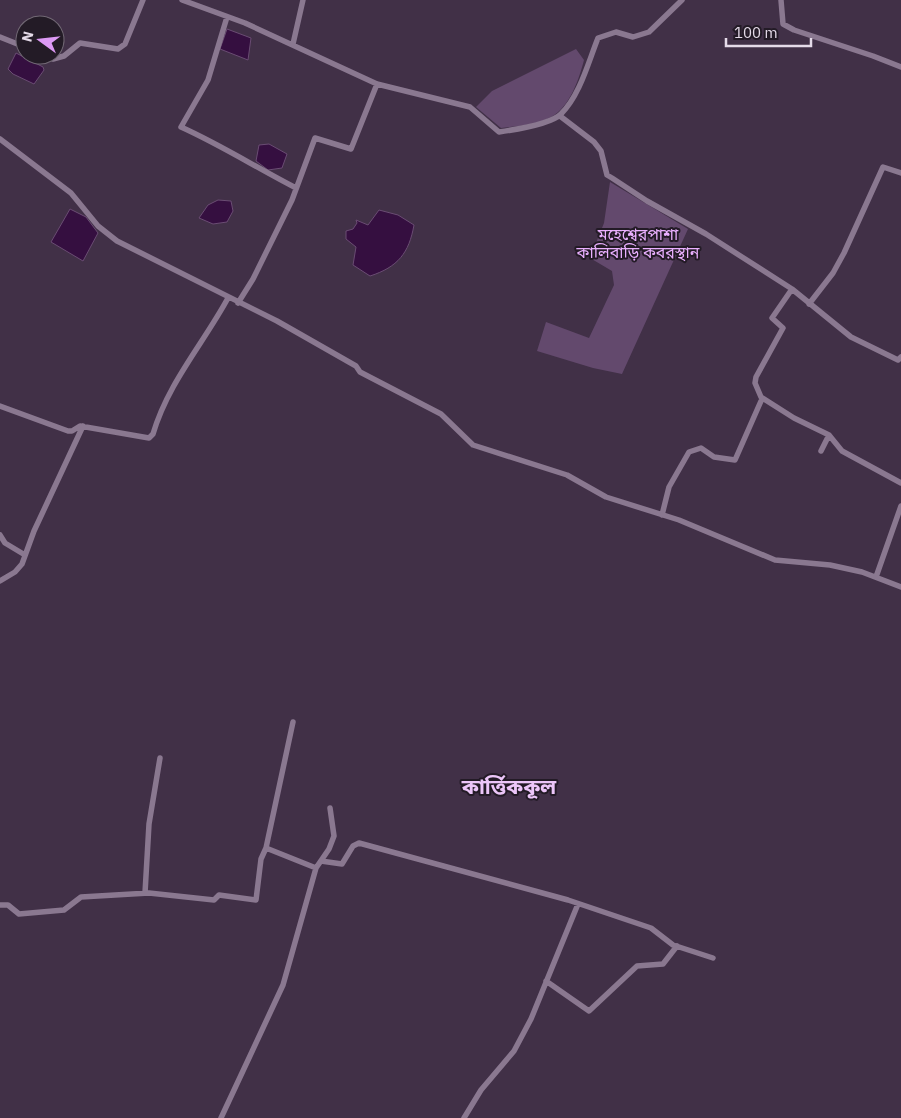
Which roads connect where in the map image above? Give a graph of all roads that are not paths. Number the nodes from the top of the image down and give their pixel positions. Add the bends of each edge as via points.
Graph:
1 (143, 0) edge
2 (182, 0) edge
3 (303, 0) edge
4 (682, 0) edge
5 (781, 0) edge
6 (227, 17) junction
7 (0, 37) edge
8 (15, 43) edge
9 (293, 44) junction
10 (65, 55) edge
11 (901, 67) edge
12 (377, 84) junction
13 (560, 116) junction
14 (0, 139) edge
15 (901, 173) edge
16 (296, 188) junction
17 (792, 289) junction
18 (228, 298) junction
19 (238, 304) junction
20 (809, 304) junction
21 (901, 357) edge
22 (761, 401) dead end
23 (0, 406) edge
24 (83, 426) junction
25 (829, 435) junction
26 (821, 451) dead end
27 (901, 483) edge
28 (901, 506) edge
29 (662, 515) junction
30 (0, 535) edge
31 (25, 555) junction
32 (876, 577) junction
33 (0, 581) edge
34 (901, 587) edge
35 (294, 722) dead end
36 (160, 758) dead end
37 (330, 808) dead end
38 (266, 848) junction
39 (321, 860) junction
40 (316, 868) junction
41 (144, 893) junction
42 (578, 904) junction
43 (0, 905) edge
44 (678, 946) junction
45 (712, 958) dead end
46 (546, 981) junction
47 (221, 1118) edge
48 (464, 1118) edge

1 - 10 street via 124,44 118,49 80,43
2 - 6 street
3 - 9 street
4 - 13 street via 649,32 633,37 616,32 598,38 576,92
5 - 11 street via 783,24
6 - 9 street
6 - 16 street via 208,80 181,127 225,147 238,158
7 - 8 street
9 - 12 street
12 - 13 street via 470,107 499,132 523,129
12 - 16 street via 351,149 315,138
13 - 17 street via 602,151 607,174
14 - 18 street via 71,193 98,226 117,241
15 - 20 street via 883,168 844,253
16 - 19 street
17 - 20 street
17 - 25 street via 772,318 783,328 755,383 761,397
18 - 19 street
18 - 24 street via 167,394 149,438
19 - 29 street via 277,321 356,366 360,372 441,414 473,445 527,460 567,475 606,497
20 - 21 street via 851,337 898,360
22 - 29 street via 734,460 714,457 701,448 689,452 669,487
23 - 24 street via 68,431
24 - 31 street
25 - 26 street
25 - 27 street via 842,451
28 - 32 street
29 - 32 street via 775,560 830,565
30 - 31 street via 5,543
31 - 33 street via 16,572
32 - 34 street
35 - 38 street
36 - 41 street via 149,824
37 - 39 street via 334,836
38 - 40 street
38 - 41 street via 261,859 256,900 219,895 214,900
39 - 40 street
39 - 42 street via 342,864 353,846 359,843
40 - 47 street via 283,985
41 - 43 street via 81,896 64,910 19,914 8,904
42 - 44 street via 651,928
42 - 46 street
44 - 45 street
44 - 46 street via 663,964 637,966 589,1011
46 - 48 street via 514,1051 481,1090

